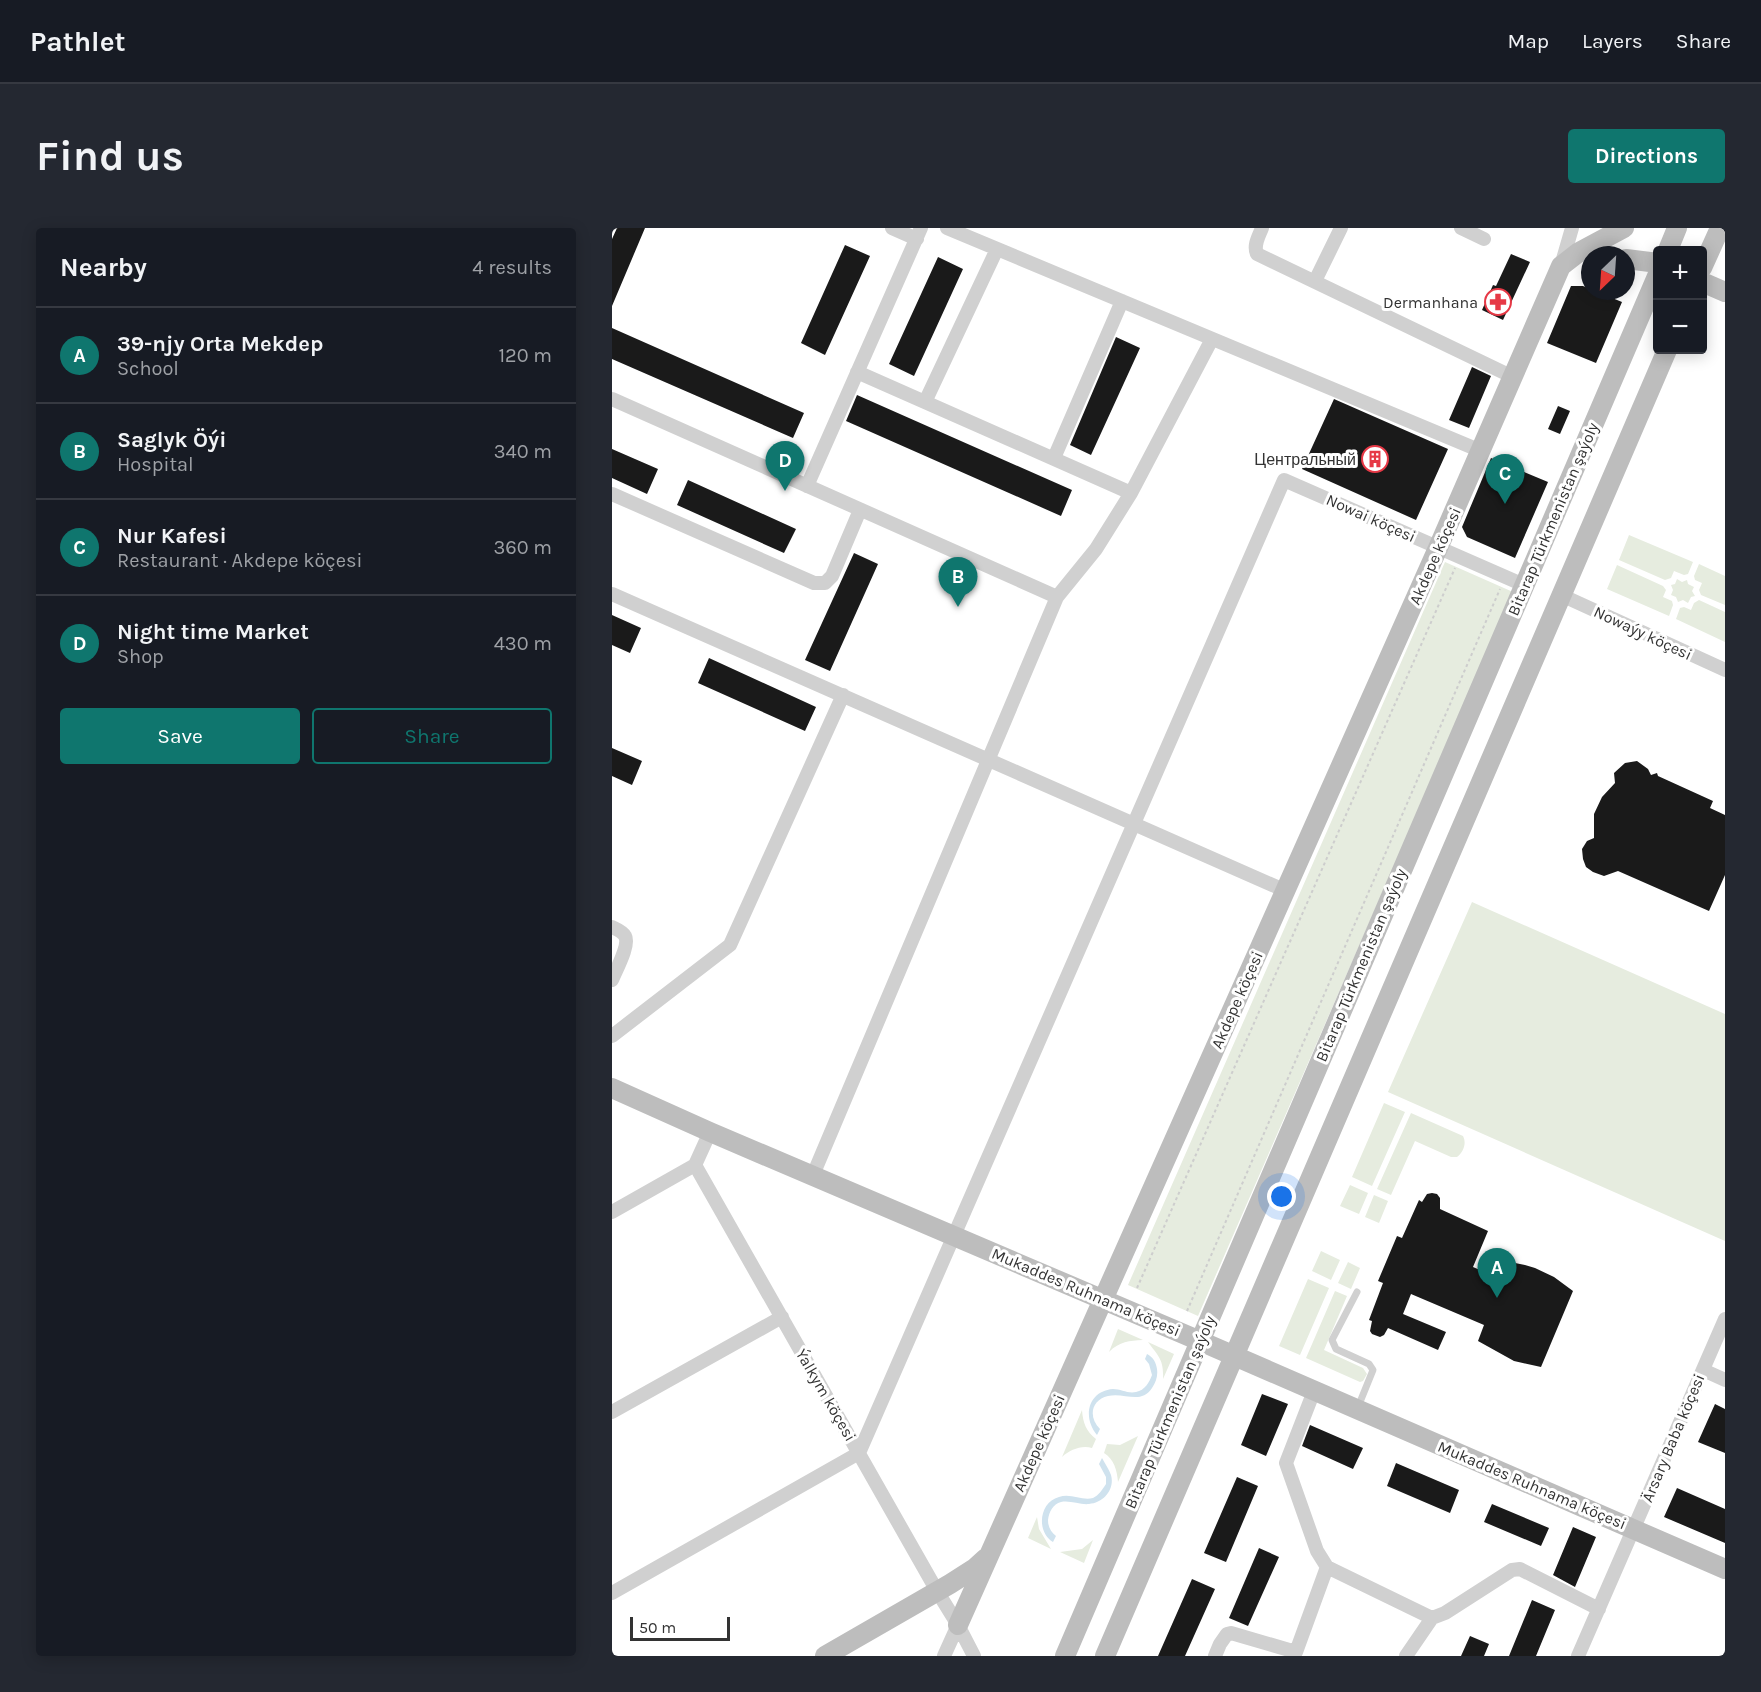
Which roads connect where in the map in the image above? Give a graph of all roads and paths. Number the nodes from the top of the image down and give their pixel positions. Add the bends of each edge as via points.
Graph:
1 (892, 228) edge
2 (947, 228) edge
3 (1262, 228) edge
4 (1341, 228) edge
5 (1461, 228) edge
6 (1572, 228) edge
7 (1624, 228) edge
8 (1677, 228) edge
9 (1720, 228) edge
10 (919, 233) edge
11 (1484, 238) dead end
12 (1670, 246) edge
13 (997, 249) junction
14 (1707, 257) edge
15 (1635, 260) edge
16 (1581, 262) edge
17 (1653, 262) edge
18 (1562, 266) junction
19 (1314, 281) junction
20 (1707, 284) edge
21 (1653, 286) edge
22 (1725, 292) edge
23 (1122, 301) junction
24 (1212, 339) junction
25 (1665, 354) edge
26 (857, 372) junction
27 (1513, 377) junction
28 (612, 399) edge
29 (926, 402) junction
30 (1481, 451) junction
31 (1054, 458) junction
32 (807, 486) junction
33 (1131, 492) junction
34 (612, 494) edge
35 (861, 510) junction
36 (1438, 548) junction
37 (1460, 557) junction
38 (1505, 577) junction
39 (1524, 585) junction
40 (612, 594) edge
41 (1561, 595) junction
42 (1057, 597) junction
43 (1725, 670) edge
44 (843, 695) junction
45 (988, 759) junction
46 (1135, 824) junction
47 (1286, 891) junction
48 (612, 927) edge
49 (612, 980) edge
50 (612, 1036) edge
51 (612, 1088) edge
52 (710, 1132) junction
53 (695, 1165) junction
54 (813, 1175) junction
55 (612, 1212) edge
56 (954, 1236) junction
57 (1137, 1288) dead end
58 (1357, 1292) dead end
59 (1104, 1300) junction
60 (1186, 1311) dead end
61 (782, 1317) junction
62 (1725, 1319) edge
63 (1200, 1341) junction
64 (1234, 1356) junction
65 (1703, 1370) junction
66 (1725, 1380) edge
67 (1314, 1391) junction
68 (1358, 1410) junction
69 (612, 1412) edge
70 (859, 1453) junction
71 (1634, 1530) junction
72 (989, 1556) junction
73 (1327, 1567) junction
74 (1725, 1569) edge
75 (937, 1591) junction
76 (612, 1593) edge
77 (1599, 1609) junction
78 (1432, 1618) junction
79 (958, 1625) junction
80 (1295, 1654) edge
81 (825, 1656) edge
82 (944, 1656) edge
83 (974, 1656) edge
84 (1065, 1656) edge
85 (1105, 1656) edge
86 (1215, 1656) edge
87 (1406, 1656) edge
88 (1578, 1656) edge

1 - 10 street
2 - 13 street
3 - 19 street via 1255,245 1257,254
4 - 19 street
5 - 11 street
6 - 18 street
7 - 18 street via 1579,252
8 - 12 street
9 - 14 street
10 - 26 street
13 - 23 street
13 - 29 street
15 - 17 street
16 - 18 street
18 - 27 street, Akdepe köçesi
19 - 27 street
20 - 22 street
21 - 39 street, Bitarap Türkmenistan şaýoly
23 - 24 street
23 - 31 street
24 - 30 street
24 - 33 street
25 - 41 street
26 - 29 street
26 - 32 street
27 - 30 street, Akdepe köçesi
28 - 32 street
29 - 31 street
30 - 36 street, Akdepe köçesi
31 - 33 street
32 - 35 street
33 - 42 street via 1096,549
34 - 35 street via 814,583 825,583 832,576
35 - 42 street
36 - 37 street, Nowai köçesi
36 - 46 street, Nowai köçesi via 1284,480
36 - 47 street, Akdepe köçesi
37 - 38 street, Nowai köçesi
37 - 57 path
38 - 39 street, Nowai köçesi
38 - 60 path
39 - 63 street, Bitarap Türkmenistan şaýoly
40 - 44 street
41 - 43 street, Nowaýy köçesi
41 - 64 street
42 - 45 street
44 - 45 street
44 - 50 street via 730,945
45 - 46 street
45 - 54 street
46 - 47 street
46 - 56 street
47 - 59 street, Akdepe köçesi
48 - 49 street via 621,931 626,940
51 - 52 street, Mukaddes Ruhnama köçesi
52 - 53 street
52 - 54 street, Mukaddes Ruhnama köçesi
53 - 55 street
53 - 61 street, Ýalkym köçesi
54 - 56 street, Mukaddes Ruhnama köçesi
56 - 59 street, Mukaddes Ruhnama köçesi
56 - 70 street
58 - 68 lane via 1332,1340 1336,1349 1369,1364 1373,1370
59 - 63 street, Mukaddes Ruhnama köçesi
59 - 72 street, Akdepe köçesi
61 - 69 street
61 - 70 street, Ýalkym köçesi
62 - 65 street, Ärsary Baba köçesi
63 - 64 street, Mukaddes Ruhnama köçesi
63 - 84 street, Bitarap Türkmenistan şaýoly
64 - 67 street, Mukaddes Ruhnama köçesi
64 - 85 street
65 - 66 street
65 - 71 street, Ärsary Baba köçesi
67 - 68 street, Mukaddes Ruhnama köçesi
67 - 73 street via 1286,1463 1317,1551
68 - 71 street, Mukaddes Ruhnama köçesi
70 - 75 street, Ýalkym köçesi
70 - 76 street
71 - 74 street, Mukaddes Ruhnama köçesi
71 - 77 street, Ärsary Baba köçesi
72 - 75 street, Akdepe köçesi
72 - 79 street
73 - 78 street
73 - 80 street
75 - 79 street, Ýalkym köçesi
75 - 81 street, Akdepe köçesi
77 - 78 street via 1520,1569 1512,1570
77 - 88 street, Ärsary Baba köçesi
78 - 87 street
79 - 82 street
79 - 83 street, Ýalkym köçesi
80 - 86 street via 1231,1633

